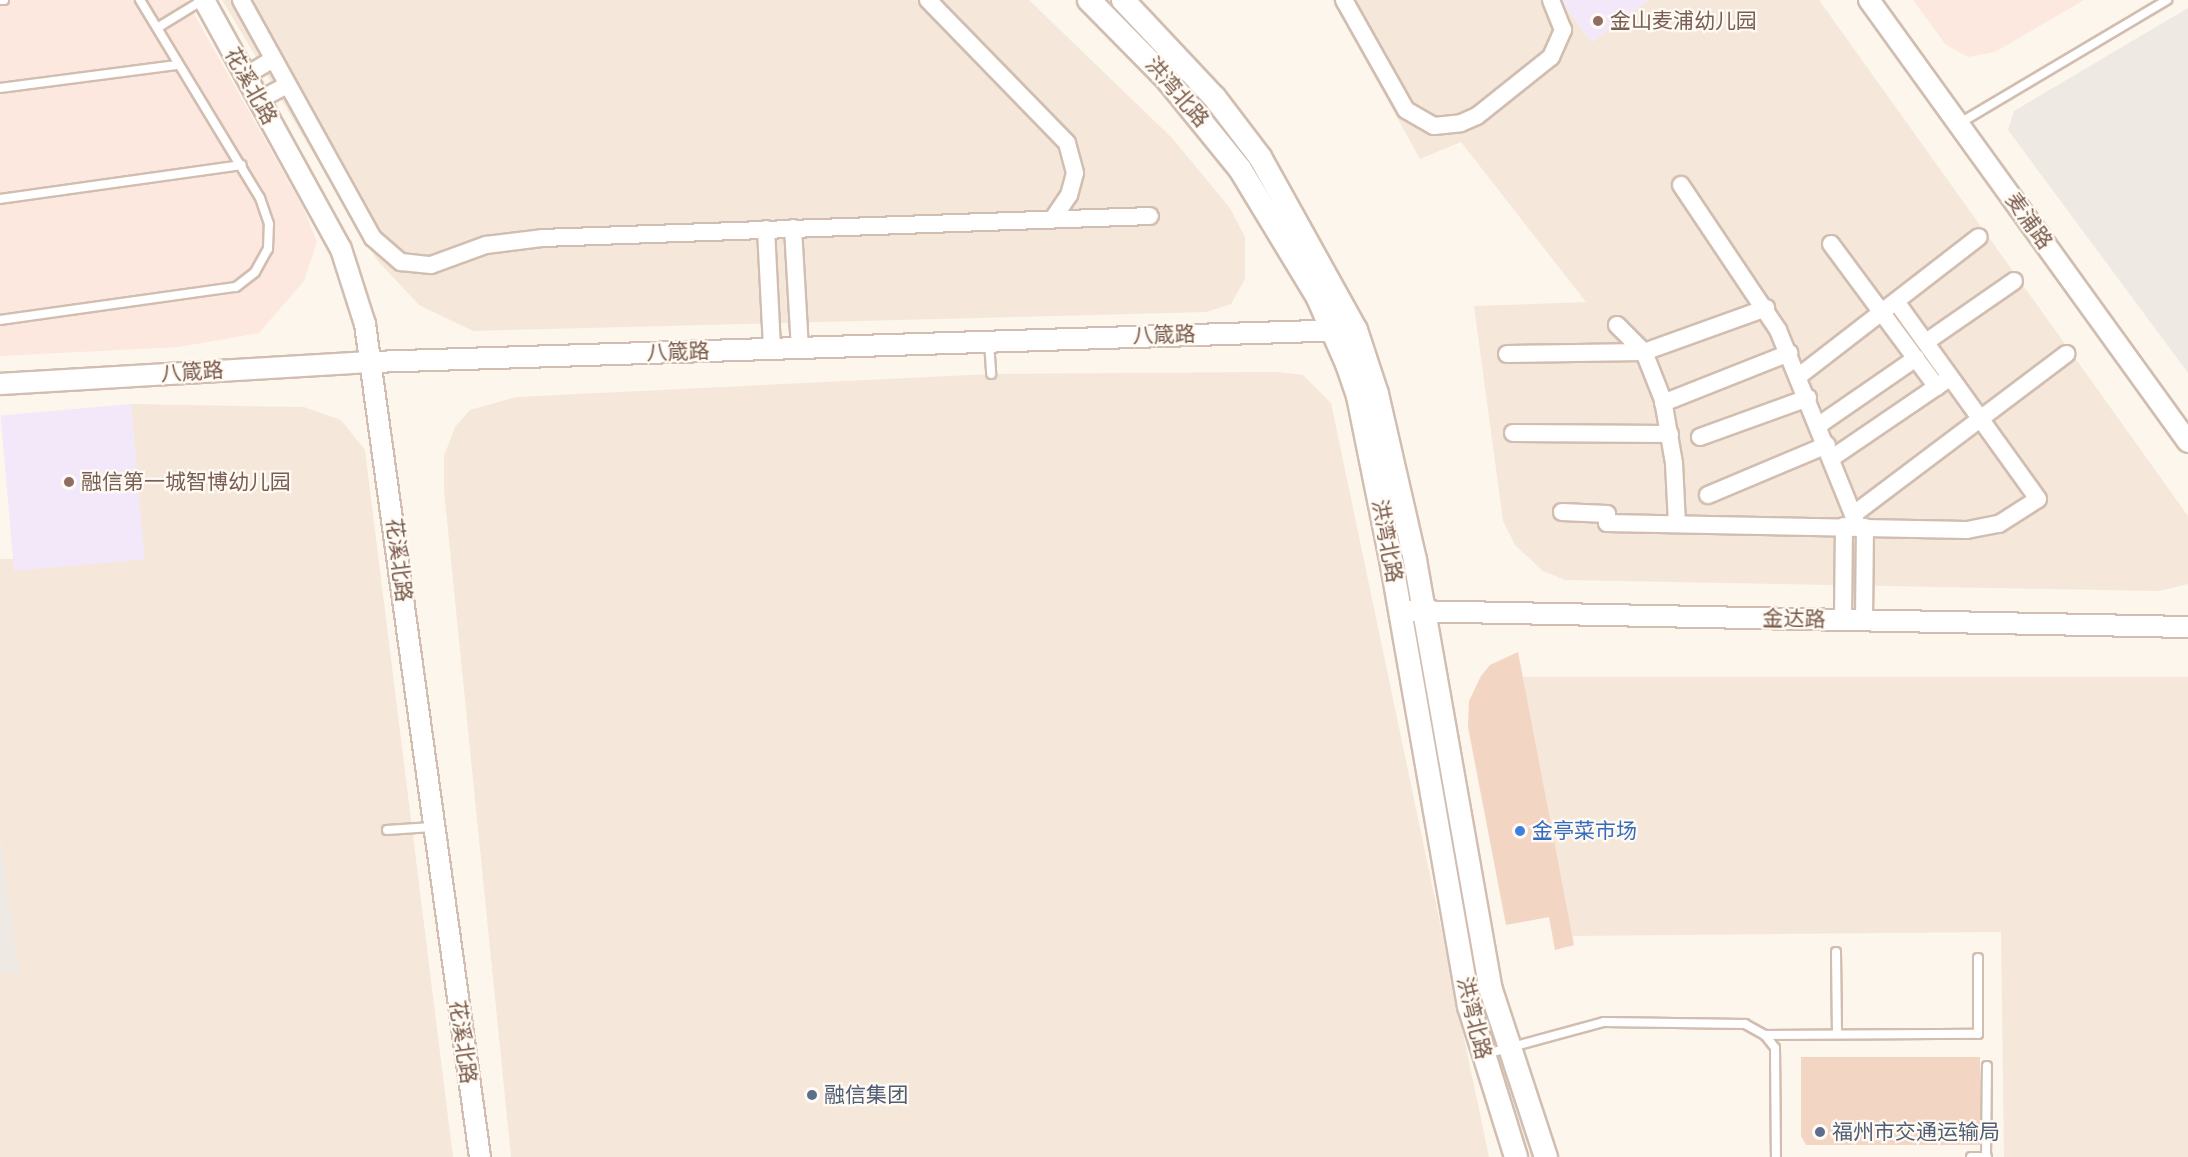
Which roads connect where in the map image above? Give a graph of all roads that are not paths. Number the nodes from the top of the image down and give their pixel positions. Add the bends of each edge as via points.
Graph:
1 (140, 0) edge
2 (203, 0) edge
3 (241, 0) edge
4 (928, 0) edge
5 (1089, 0) edge
6 (1123, 0) edge
7 (1344, 0) edge
8 (1551, 0) edge
9 (1869, 0) edge
10 (2167, 0) edge
11 (157, 28) junction
12 (273, 59) junction
13 (177, 65) junction
14 (245, 75) junction
15 (287, 85) junction
16 (0, 88) edge
17 (259, 100) junction
18 (1960, 123) junction
19 (242, 165) junction
20 (1681, 185) dead end
21 (0, 199) edge
22 (1150, 216) dead end
23 (1053, 219) junction
24 (793, 228) junction
25 (766, 229) junction
26 (1979, 237) dead end
27 (1831, 244) dead end
28 (2014, 281) dead end
29 (1898, 304) junction
30 (1766, 308) junction
31 (1883, 314) junction
32 (0, 320) edge
33 (1617, 325) dead end
34 (1332, 330) junction
35 (1356, 330) junction
36 (989, 341) junction
37 (1926, 342) junction
38 (800, 348) junction
39 (772, 349) junction
40 (1644, 352) junction
41 (1789, 353) junction
42 (1507, 354) dead end
43 (2066, 354) dead end
44 (1916, 358) junction
45 (372, 362) junction
46 (991, 374) dead end
47 (1799, 376) junction
48 (1944, 382) junction
49 (0, 384) edge
50 (1808, 398) junction
51 (1663, 403) junction
52 (1981, 418) junction
53 (1819, 425) junction
54 (1513, 433) dead end
55 (1670, 434) junction
56 (1700, 437) dead end
57 (2188, 442) edge
58 (1829, 452) junction
59 (1708, 495) dead end
60 (1562, 512) dead end
61 (1855, 523) junction
62 (1677, 524) junction
63 (1401, 611) junction
64 (1425, 611) junction
65 (1843, 620) junction
66 (1864, 621) junction
67 (2188, 627) edge
68 (432, 827) junction
69 (387, 830) dead end
70 (1836, 952) dead end
71 (1977, 958) dead end
72 (1837, 1034) junction
73 (1765, 1035) junction
74 (1508, 1048) junction
75 (1483, 1055) junction
76 (1987, 1066) dead end
77 (480, 1157) edge
78 (1516, 1157) edge
79 (1546, 1157) edge
80 (1776, 1157) edge
81 (1971, 1157) edge
82 (1987, 1157) edge

1 - 11 lane
2 - 11 lane
2 - 14 street, 花溪北路
3 - 12 street
4 - 23 street via 1067,142 1075,173 1069,195
5 - 34 main road, 洪湾北路 via 1166,78 1221,143 1284,237
6 - 35 main road, 洪湾北路 via 1215,98 1260,157
7 - 8 street via 1406,110 1434,126 1461,123 1477,116 1551,57 1563,30
9 - 18 street, 麦浦路
10 - 18 lane
11 - 13 lane
12 - 14 street
12 - 15 street
13 - 16 lane
13 - 19 lane
14 - 17 street, 花溪北路
15 - 17 street
15 - 25 street via 373,238 400,262 431,265 486,245 523,239
17 - 45 street, 花溪北路 via 350,270
18 - 57 street, 麦浦路
19 - 21 lane
19 - 32 lane via 265,210 270,237 263,260 241,284 223,290
20 - 30 street
22 - 23 street
23 - 24 street
24 - 25 street
24 - 38 street
25 - 39 street
26 - 29 street
27 - 31 street
28 - 37 street
29 - 31 street
29 - 37 street
30 - 40 street
30 - 41 street
31 - 44 street
31 - 47 street
33 - 40 street
34 - 35 street, 八箴路
34 - 36 street, 八箴路
34 - 63 main road, 洪湾北路 via 1358,396
35 - 64 main road, 洪湾北路 via 1377,394
36 - 38 street, 八箴路
36 - 46 lane
37 - 48 street
38 - 39 street, 八箴路
39 - 45 street, 八箴路
40 - 42 street
40 - 51 street
41 - 47 street
41 - 51 street
43 - 52 street
44 - 48 street
44 - 53 street
45 - 49 street, 八箴路
45 - 68 street, 花溪北路
47 - 50 street
48 - 52 street
48 - 58 street
50 - 53 street
50 - 56 street
51 - 55 street
52 - 61 street
52 - 61 street via 2037,499 1987,528
53 - 58 street
54 - 55 street
55 - 62 street
58 - 59 street
58 - 61 street
60 - 62 street via 1606,514 1606,523
61 - 62 street
61 - 65 street
61 - 66 street
63 - 64 street, 金达路
63 - 75 main road, 洪湾北路 via 1456,940
64 - 65 street, 金达路
64 - 74 main road, 洪湾北路 via 1481,946
65 - 66 street, 金达路
66 - 67 street, 金达路
68 - 69 lane
68 - 77 street, 花溪北路
70 - 72 lane
71 - 72 lane via 1978,1034
72 - 73 lane
73 - 74 lane via 1735,1022 1612,1021
73 - 80 lane via 1776,1057
74 - 75 lane
74 - 79 main road, 洪湾北路
75 - 78 main road, 洪湾北路
76 - 82 lane
81 - 82 lane

